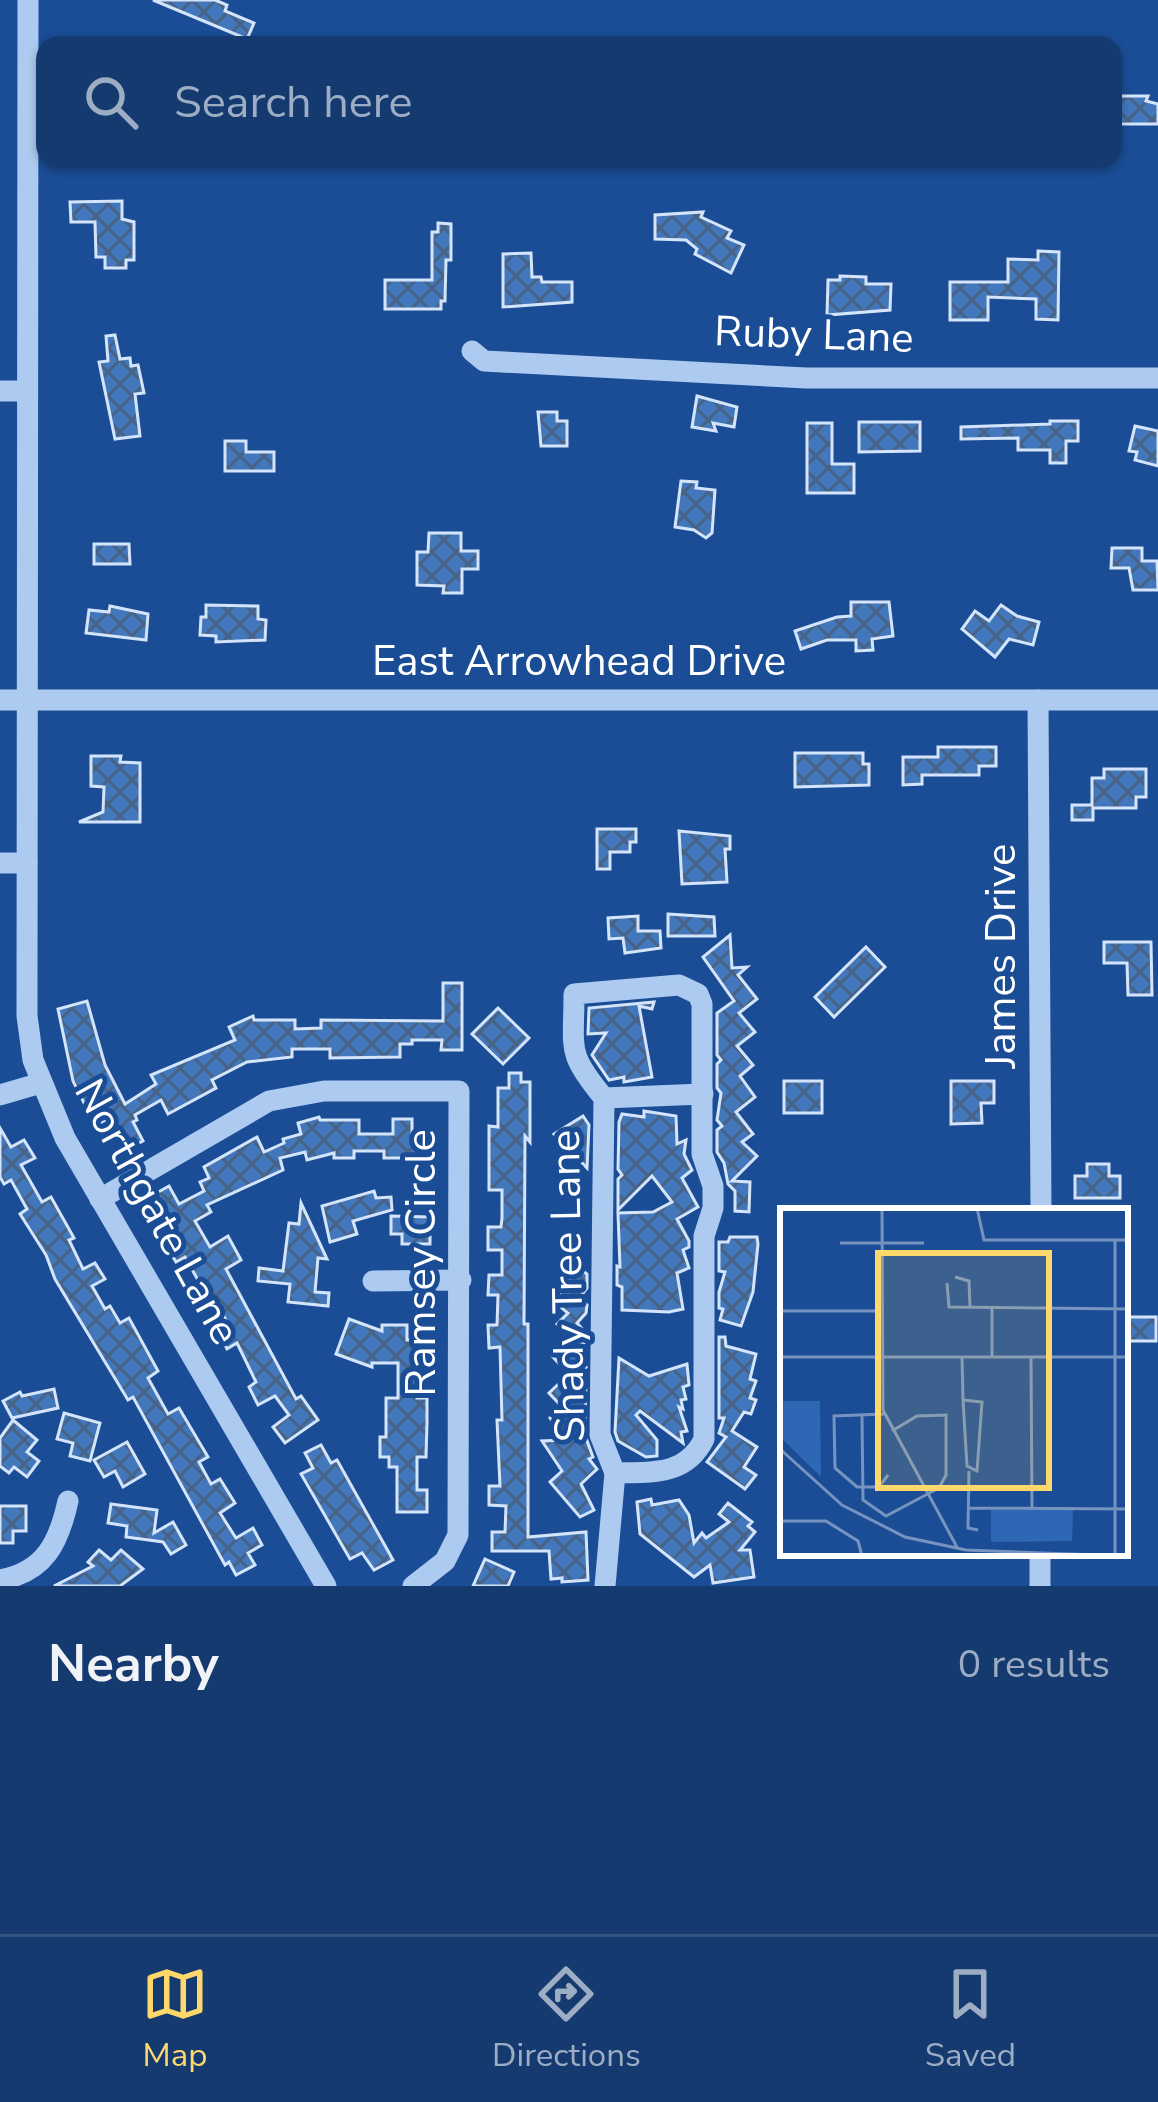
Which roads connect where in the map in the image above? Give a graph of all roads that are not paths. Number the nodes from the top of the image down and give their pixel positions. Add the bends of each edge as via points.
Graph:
1 (28, 0) edge
2 (472, 351) dead end
3 (1158, 378) edge
4 (0, 391) edge
5 (27, 391) junction
6 (0, 700) edge
7 (27, 700) junction
8 (1038, 700) junction
9 (1158, 700) edge
10 (0, 862) edge
11 (27, 863) junction
12 (41, 1083) junction
13 (703, 1094) junction
14 (0, 1096) edge
15 (604, 1098) junction
16 (100, 1199) junction
17 (1041, 1208) edge
18 (461, 1280) junction
19 (373, 1281) dead end
20 (616, 1473) junction
21 (68, 1501) dead end
22 (0, 1580) edge
23 (326, 1586) edge
24 (413, 1586) edge
25 (605, 1586) edge

1 - 5 street, Northgate Lane
2 - 3 street, Ruby Lane via 484,361 806,378
4 - 5 street
5 - 7 street, Northgate Lane
6 - 7 street, East Arrowhead Drive
7 - 8 street, East Arrowhead Drive
7 - 11 street, Northgate Lane
8 - 9 street, East Arrowhead Drive
8 - 17 street, James Drive
10 - 11 street
11 - 12 street, Northgate Lane via 27,1016
12 - 14 street
12 - 16 street, Northgate Lane
13 - 15 street
13 - 15 street, Shady Tree Lane via 702,1004 679,985 574,994 574,1055
13 - 20 street, Shady Tree Lane via 702,1154 713,1186 704,1235 704,1439 682,1466
15 - 20 street, Shady Tree Lane via 600,1435
16 - 18 street, Ramsey Circle via 269,1101 325,1091 459,1091
16 - 23 street, Northgate Lane
18 - 19 street
18 - 24 street, Ramsey Circle via 458,1535 446,1561
20 - 25 street, Shady Tree Lane
21 - 22 street via 44,1560

